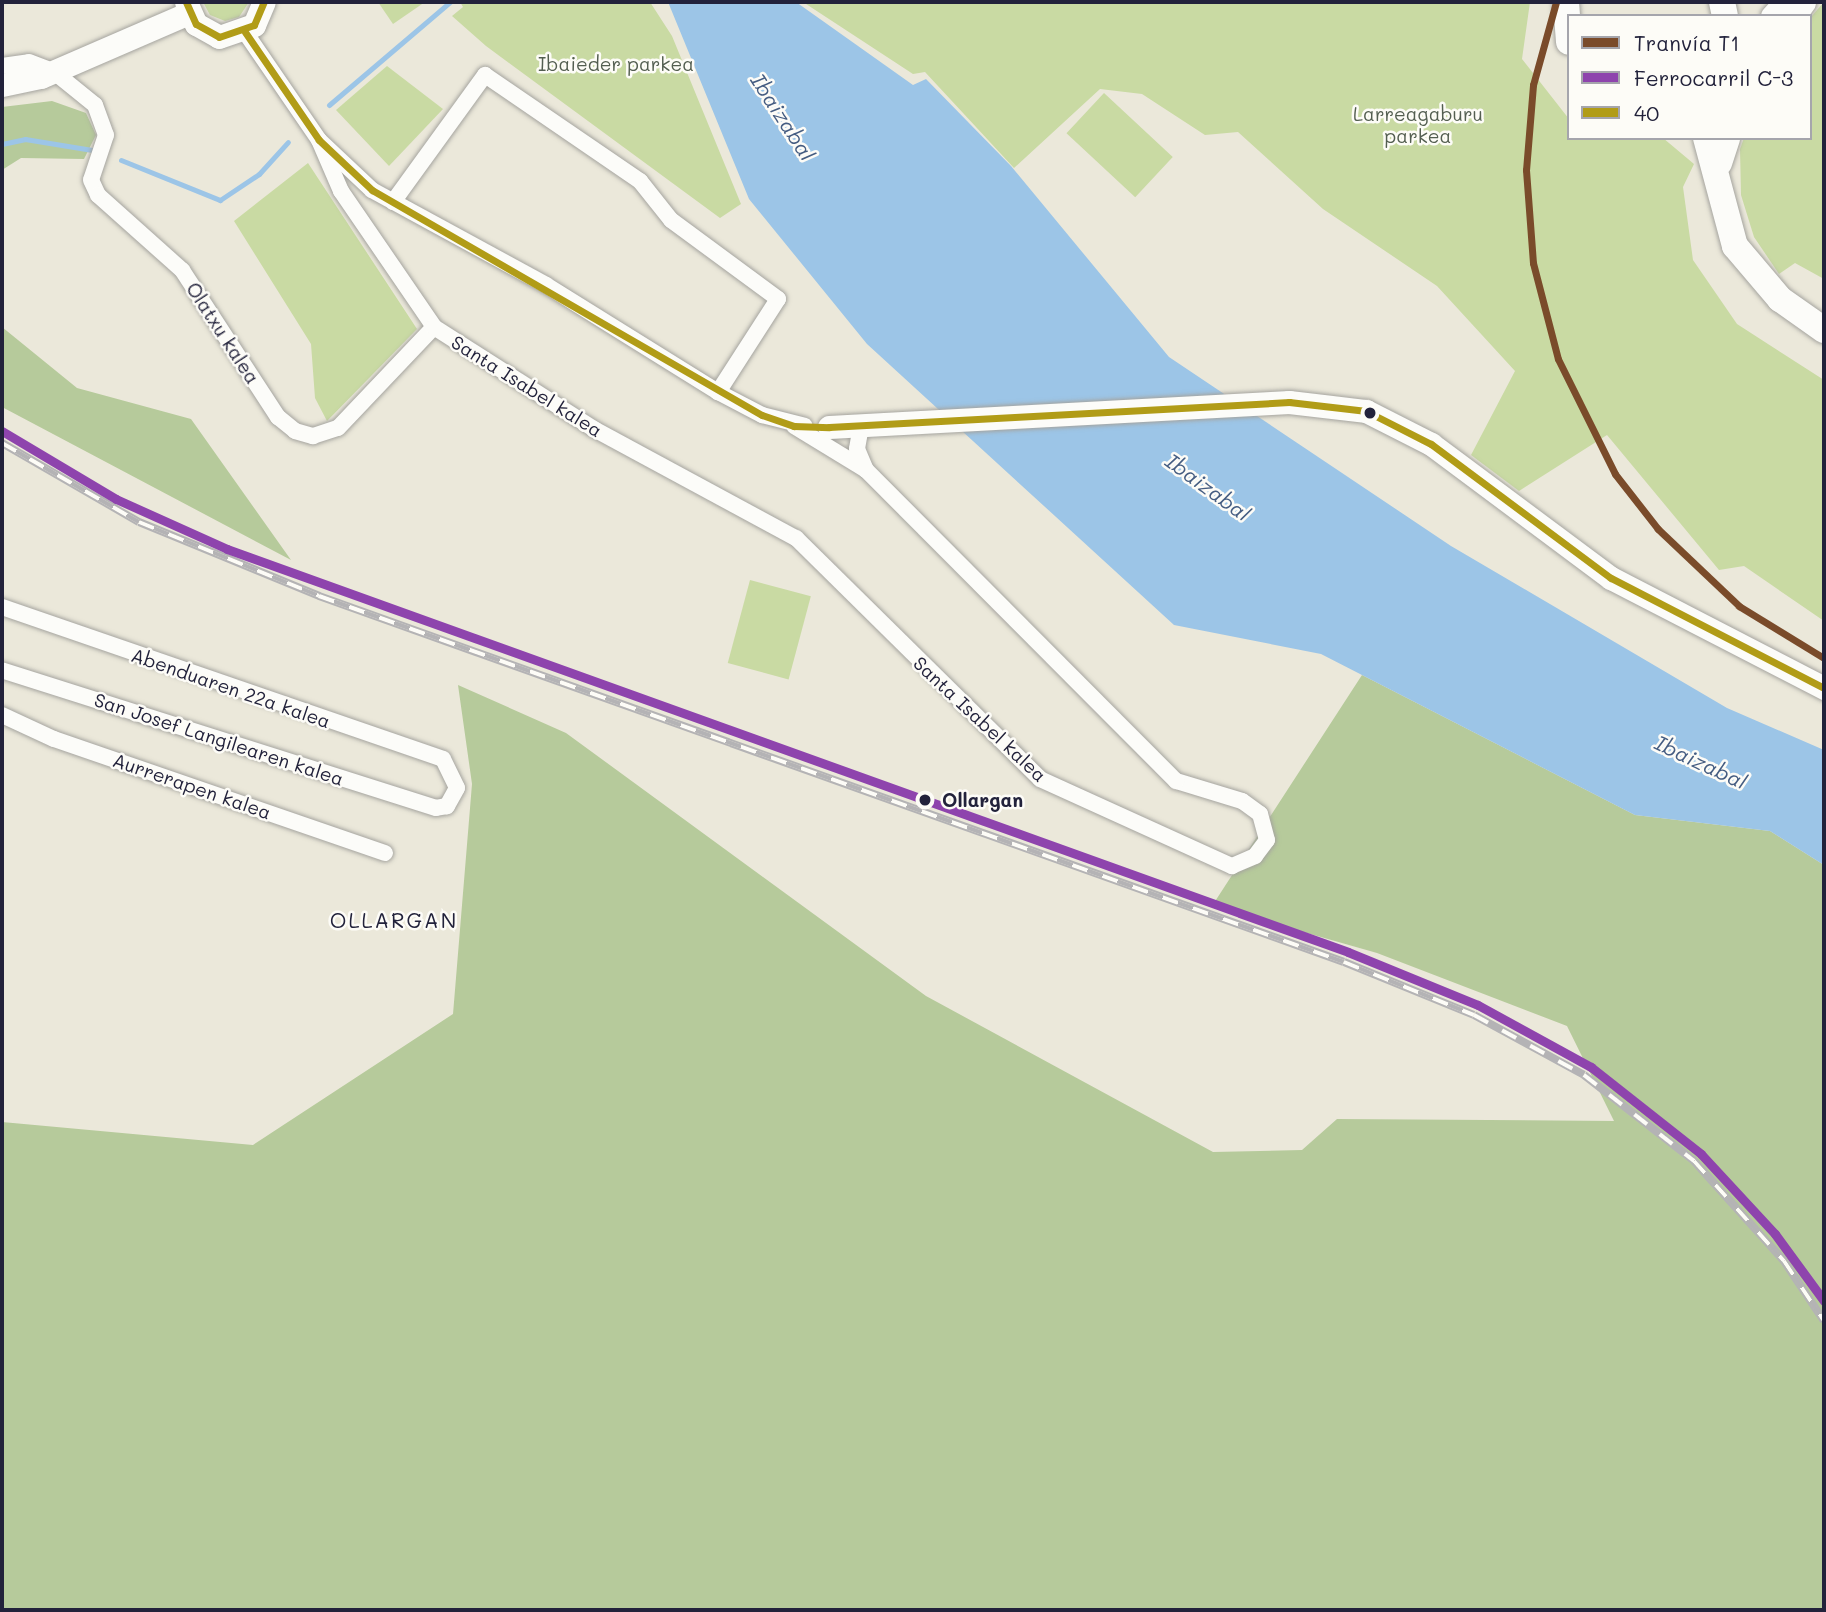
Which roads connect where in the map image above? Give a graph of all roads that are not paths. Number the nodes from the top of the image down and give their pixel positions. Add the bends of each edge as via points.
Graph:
1 (264, 2) edge
2 (188, 7) edge
3 (245, 32) junction
4 (85, 57) junction
5 (2, 66) edge
6 (52, 71) junction
7 (2, 85) edge
8 (80, 88) junction
9 (320, 140) junction
10 (1706, 140) edge
11 (1723, 147) edge
12 (1717, 194) junction
13 (393, 202) junction
14 (434, 327) junction
15 (1824, 330) edge
16 (718, 392) junction
17 (866, 425) junction
18 (794, 426) junction
19 (829, 427) joint
20 (866, 470) junction
21 (2, 607) edge
22 (2, 670) edge
23 (1824, 688) edge
24 (2, 715) edge
25 (436, 808) joint
26 (385, 853) dead end

1 - 3 street
2 - 3 street via 206,33
2 - 4 street
3 - 9 street, Santa Isabel kalea
4 - 6 street
4 - 8 street
5 - 6 street, Olatxu kalea via 29,62
6 - 7 street
6 - 8 street, Olatxu kalea
8 - 14 street, Olatxu kalea via 95,105 106,135 91,180 98,195 182,270 278,417 295,431 313,436 338,428
9 - 13 street, Santa Isabel kalea
9 - 14 street, Santa Isabel kalea via 341,191
10 - 12 main road
11 - 12 main road
12 - 15 main road via 1746,263 1780,299
13 - 16 street, Santa Isabel kalea via 546,285
13 - 16 street via 485,75 640,181 671,220 775,295 779,306
14 - 20 street, Santa Isabel kalea via 594,429 796,538 1040,779 1232,866 1255,856 1267,839 1260,814 1242,801 1176,781
16 - 18 street, Santa Isabel kalea
17 - 19 street
17 - 20 street via 857,449
17 - 23 street via 1329,402 1405,428 1611,578
18 - 19 street, Santa Isabel kalea
18 - 20 street
21 - 25 street, Abenduaren 22a kalea via 443,759 455,773 453,797
22 - 25 street, San Josef Langilearen kalea
24 - 26 street, Aurrerapen kalea via 54,739

